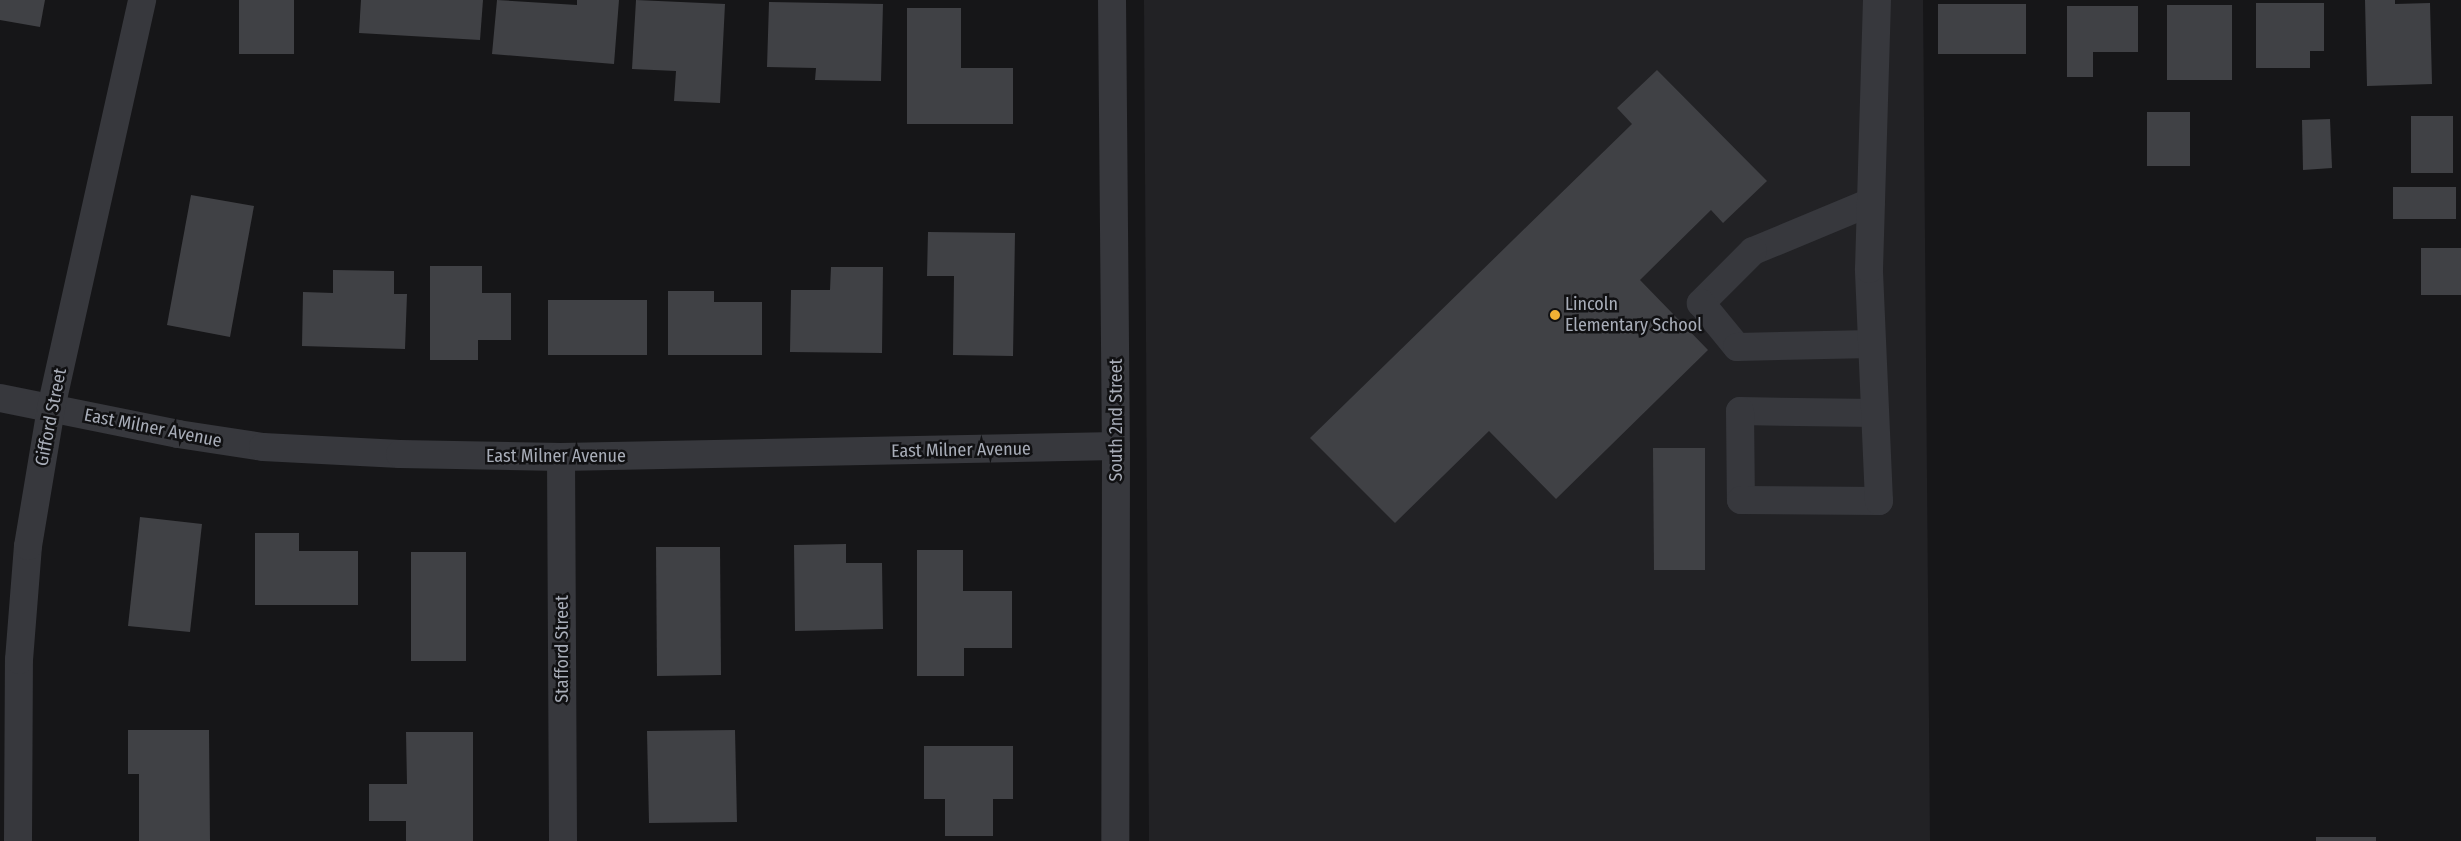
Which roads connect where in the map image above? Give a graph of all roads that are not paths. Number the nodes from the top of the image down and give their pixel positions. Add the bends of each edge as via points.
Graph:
1 (142, 0) edge
2 (1112, 0) edge
3 (1877, 0) edge
4 (1871, 202) junction
5 (1872, 344) junction
6 (0, 398) edge
7 (51, 408) junction
8 (1875, 413) junction
9 (1116, 446) junction
10 (562, 457) junction
11 (18, 841) edge
12 (563, 841) edge
13 (1115, 841) edge

1 - 7 street, Gifford Street
2 - 9 street, South 2nd Street
3 - 4 street
4 - 5 street
4 - 5 street via 1753,251 1701,303 1737,347
5 - 8 street
6 - 7 street, East Milner Avenue
7 - 10 street, East Milner Avenue via 178,434 263,447
7 - 11 street, Gifford Street via 28,546 19,660
8 - 8 street via 1878,501 1741,500 1740,411
9 - 10 street, East Milner Avenue
9 - 13 street, South 2nd Street
10 - 12 street, Stafford Street

